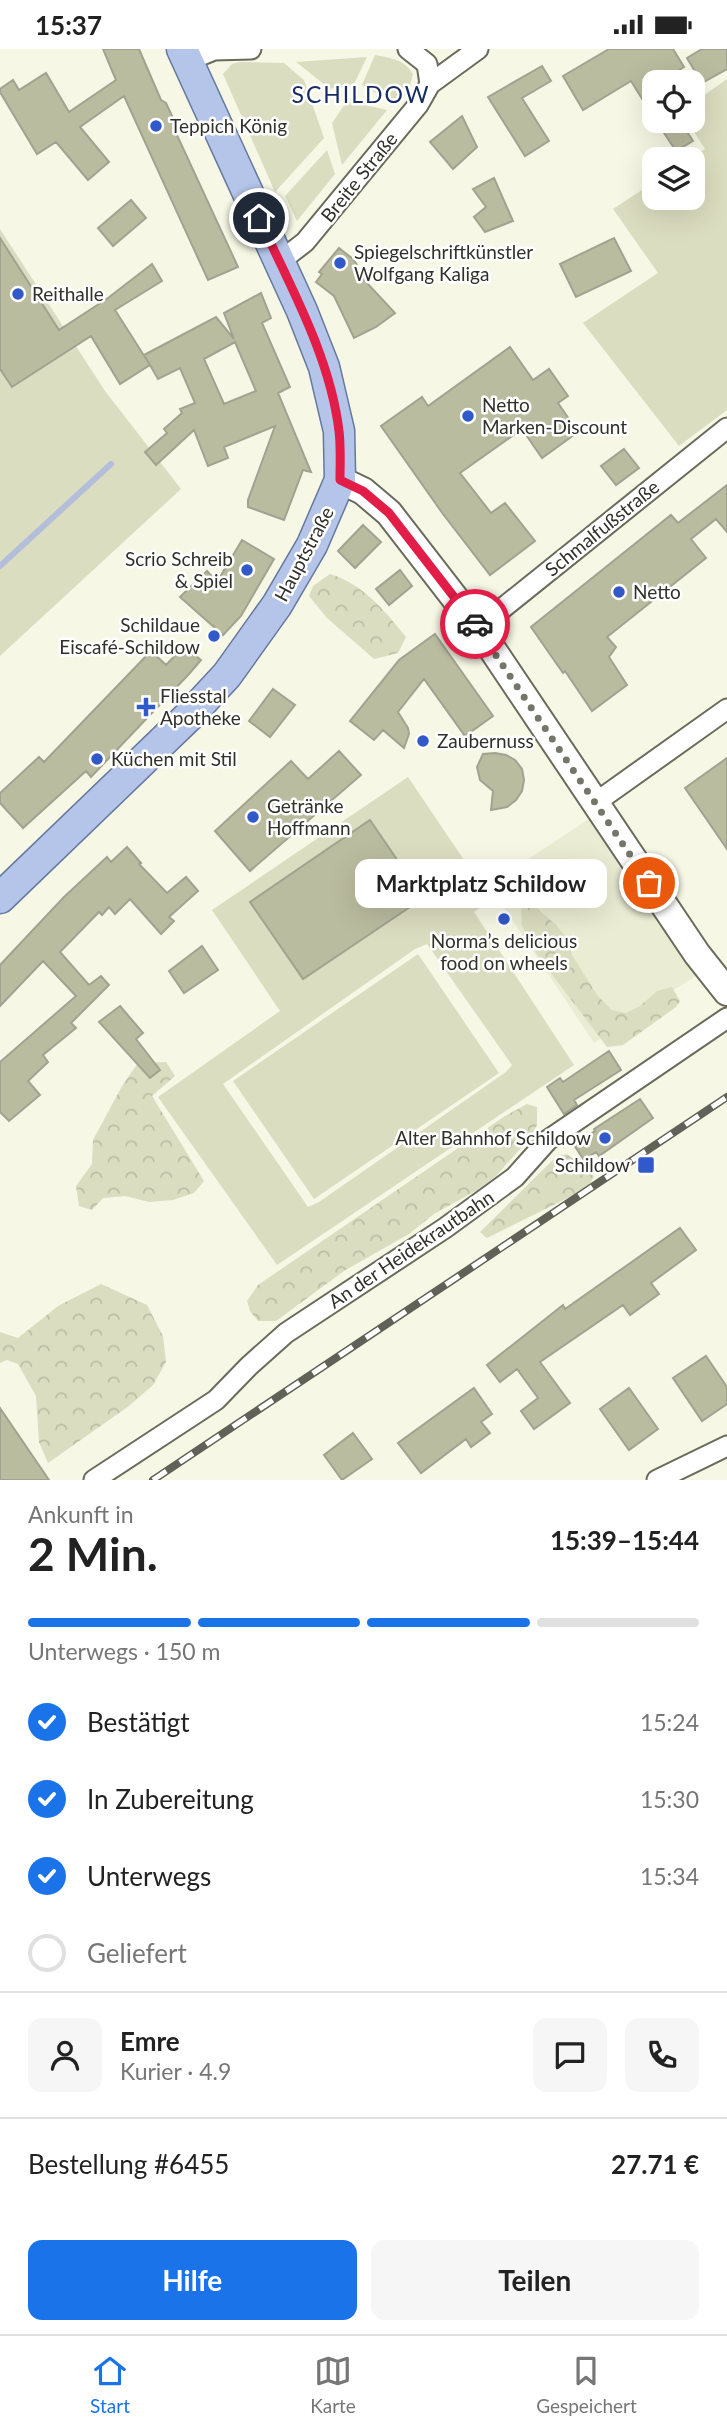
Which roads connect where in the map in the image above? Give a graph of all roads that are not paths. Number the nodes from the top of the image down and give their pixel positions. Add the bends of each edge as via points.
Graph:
1 (251, 49) edge
2 (408, 49) edge
3 (478, 49) edge
4 (185, 55) edge
5 (430, 84) junction
6 (279, 262) junction
7 (727, 428) edge
8 (340, 480) junction
9 (478, 628) junction
10 (727, 709) edge
11 (594, 803) junction
12 (0, 898) edge
13 (727, 992) edge
14 (727, 1018) edge
15 (727, 1446) edge
16 (94, 1480) edge
17 (657, 1480) edge

1 - 4 street
2 - 5 street via 427,64
3 - 5 street, Breite Straße
4 - 6 main road, Hauptstraße
5 - 6 street, Breite Straße via 329,215 305,243
6 - 8 main road, Hauptstraße via 324,367 339,431
7 - 9 street, Schmalfußstraße
8 - 9 street via 363,491 389,513
8 - 12 main road, Hauptstraße via 312,545 277,605 227,675
9 - 11 street
10 - 11 street
11 - 13 street
14 - 16 street, An der Heidekrautbahn via 548,1140 515,1177 445,1228 286,1333 216,1400
15 - 17 street

